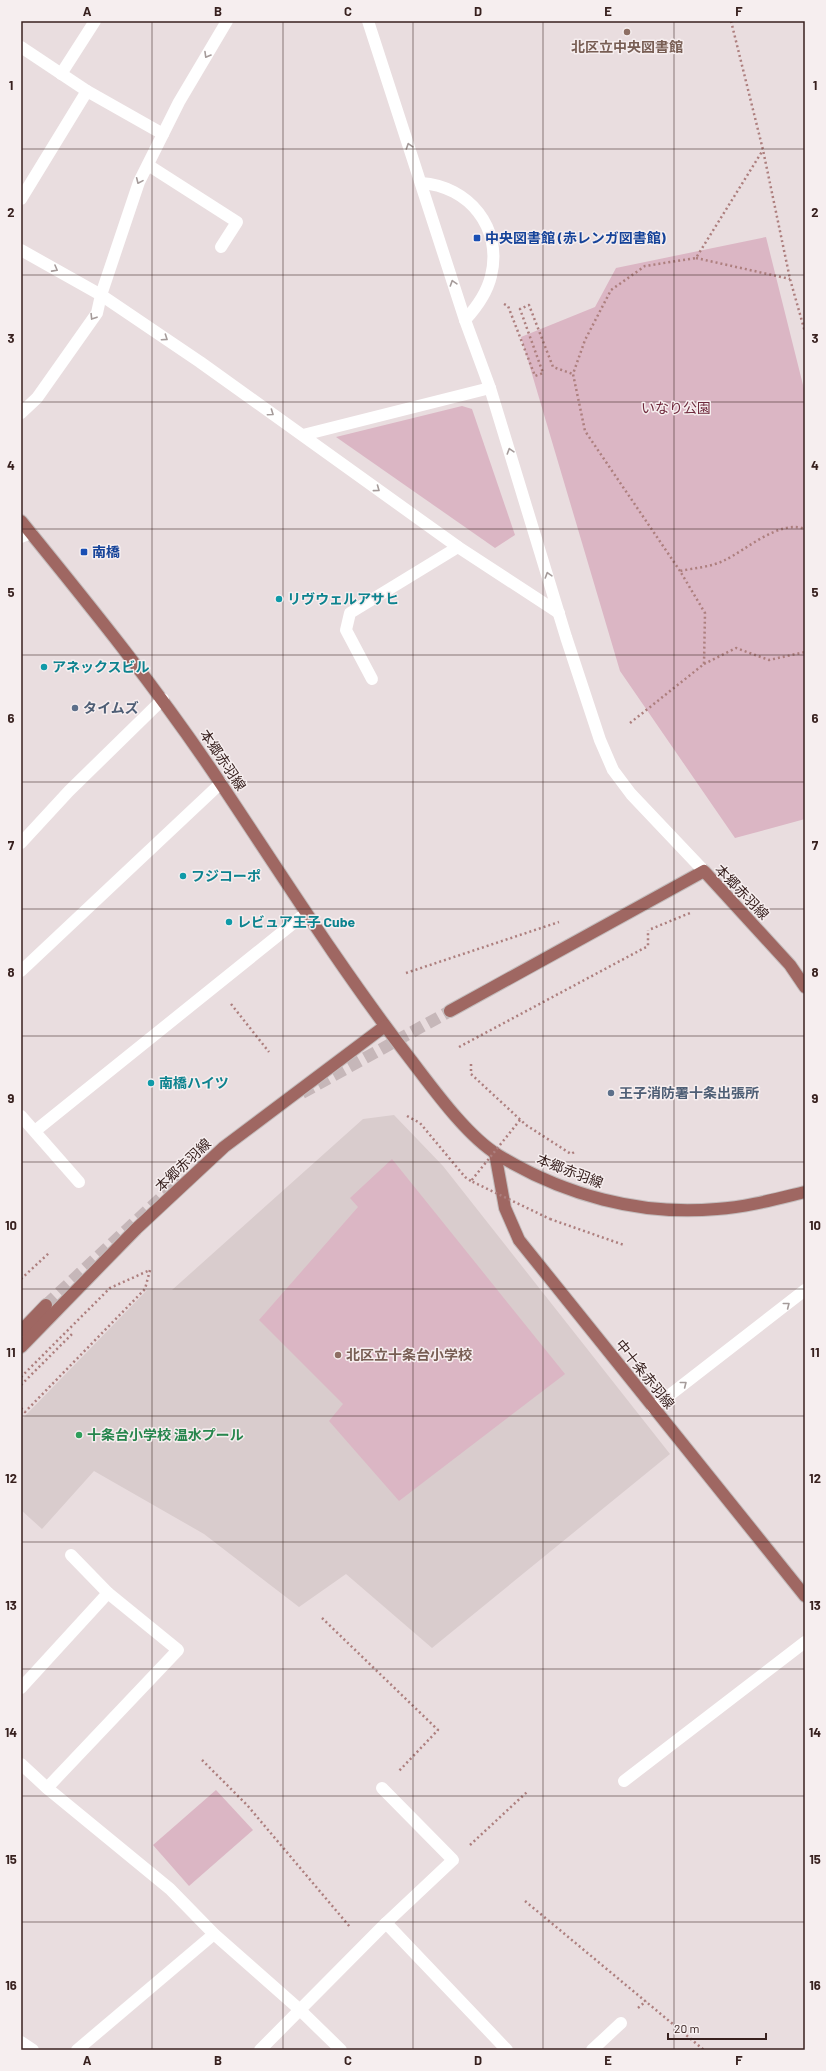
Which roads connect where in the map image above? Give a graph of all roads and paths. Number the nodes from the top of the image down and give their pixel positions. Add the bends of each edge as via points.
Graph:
1 (95, 21) edge
2 (227, 21) edge
3 (368, 21) edge
4 (731, 21) edge
5 (21, 47) edge
6 (61, 74) junction
7 (87, 91) junction
8 (163, 134) junction
9 (763, 150) junction
10 (148, 165) junction
11 (421, 183) junction
12 (21, 199) edge
13 (221, 247) dead end
14 (21, 250) edge
15 (696, 258) junction
16 (790, 279) junction
17 (485, 293) junction
18 (101, 295) junction
19 (465, 320) junction
20 (805, 332) edge
21 (573, 374) junction
22 (490, 388) junction
23 (21, 413) edge
24 (303, 435) junction
25 (21, 521) edge
26 (805, 529) edge
27 (26, 535) edge
28 (458, 547) junction
29 (680, 571) junction
30 (559, 613) junction
31 (805, 652) edge
32 (704, 664) junction
33 (372, 679) dead end
34 (163, 698) junction
35 (630, 723) dead end
36 (220, 783) junction
37 (21, 843) edge
38 (704, 871) junction
39 (306, 913) junction
40 (563, 921) dead end
41 (648, 930) dead end
42 (21, 971) edge
43 (406, 973) dead end
44 (216, 986) junction
45 (805, 987) edge
46 (450, 1011) tunnel mouth
47 (385, 1026) junction
48 (459, 1047) dead end
49 (269, 1052) dead end
50 (471, 1064) dead end
51 (21, 1116) edge
52 (407, 1116) dead end
53 (520, 1120) junction
54 (34, 1131) junction
55 (576, 1151) dead end
56 (495, 1153) junction
57 (471, 1181) junction
58 (79, 1182) dead end
59 (805, 1192) edge
60 (624, 1245) dead end
61 (49, 1253) dead end
62 (21, 1279) edge
63 (805, 1290) edge
64 (52, 1308) junction
65 (21, 1331) edge
66 (73, 1333) dead end
67 (21, 1347) edge
68 (21, 1377) edge
69 (21, 1385) edge
70 (21, 1408) edge
71 (653, 1408) junction
72 (70, 1555) dead end
73 (108, 1593) junction
74 (805, 1596) edge
75 (322, 1618) dead end
76 (805, 1642) edge
77 (21, 1688) edge
78 (202, 1760) dead end
79 (21, 1764) edge
80 (624, 1781) dead end
81 (47, 1788) junction
82 (382, 1788) joint
83 (527, 1792) dead end
84 (453, 1860) junction
85 (524, 1901) dead end
86 (386, 1923) junction
87 (214, 1934) junction
88 (365, 1944) junction
89 (299, 2009) junction
90 (621, 2023) dead end
91 (21, 2042) edge
92 (33, 2050) edge
93 (76, 2050) edge
94 (260, 2050) edge
95 (341, 2050) edge
96 (507, 2050) edge
97 (592, 2050) edge
98 (704, 2050) edge

1 - 6 street
2 -> 8 street
11 -> 3 street
4 - 9 path
5 - 6 street
6 - 7 street
7 - 8 street
7 - 12 street
8 - 10 street
9 - 15 path
9 - 16 path
10 - 13 street via 237,222
10 -> 18 street via 139,182
11 - 17 street via 431,183 453,191 482,214 489,228 494,258
19 -> 11 street
14 -> 18 street
15 - 16 path
15 - 21 path via 645,266 611,290 585,340
16 - 20 path
17 - 19 street
17 - 21 path via 508,306 534,376 543,373 520,308 529,305 553,367
18 -> 23 street via 97,313 37,398
18 -> 24 street
19 - 22 street
21 - 29 path via 585,431
22 - 24 street
30 -> 22 street
24 -> 28 street
25 - 27 main road, 本郷赤羽線
26 - 29 path via 799,526 768,533 724,561
27 - 34 main road, 本郷赤羽線
28 - 30 street
28 - 33 street via 350,613 346,630
29 - 32 path via 705,613
30 - 38 street via 600,740 614,770 631,794
31 - 32 path via 769,660 736,648
32 - 35 path
34 - 36 main road, 本郷赤羽線
34 - 37 street
36 - 39 main road, 本郷赤羽線
36 - 42 street
38 - 45 main road, 本郷赤羽線 via 790,965
38 - 46 main road, 本郷赤羽線
39 - 44 street
39 - 47 main road, 本郷赤羽線
40 - 43 path
41 - 48 path via 648,946
44 - 49 path
44 - 54 street
47 - 56 main road, 本郷赤羽線 via 440,1098
47 - 64 main road, 本郷赤羽線 via 224,1147
50 - 53 path via 471,1074
51 - 54 street
52 - 57 path via 420,1123
53 - 55 path via 571,1154
53 - 57 path, bridge
54 - 58 street
56 - 59 main road, 本郷赤羽線 via 524,1169 586,1195 617,1204 684,1211 717,1209 751,1205
56 - 71 main road, 中十条赤羽線 via 505,1208 519,1240
57 - 60 path, bridge via 550,1219
61 - 62 path
71 -> 63 street
64 - 65 main road, 本郷赤羽線
64 - 67 main road, 本郷赤羽線
66 - 69 path
68 - 70 path, bridge via 110,1288 150,1270 145,1289 26,1412
71 - 74 main road, 中十条赤羽線
72 - 73 street
73 - 77 street
73 - 81 street via 178,1650
75 - 82 path via 438,1730
76 - 80 street
78 - 88 path via 247,1805
79 - 81 street
81 - 87 street via 170,1889
82 - 84 street
83 - 84 path
84 - 86 street
85 - 98 path
86 - 88 street
86 - 96 street
87 - 89 street
87 - 93 street
88 - 89 street
89 - 94 street
89 - 95 street
90 - 97 street
91 - 92 street

